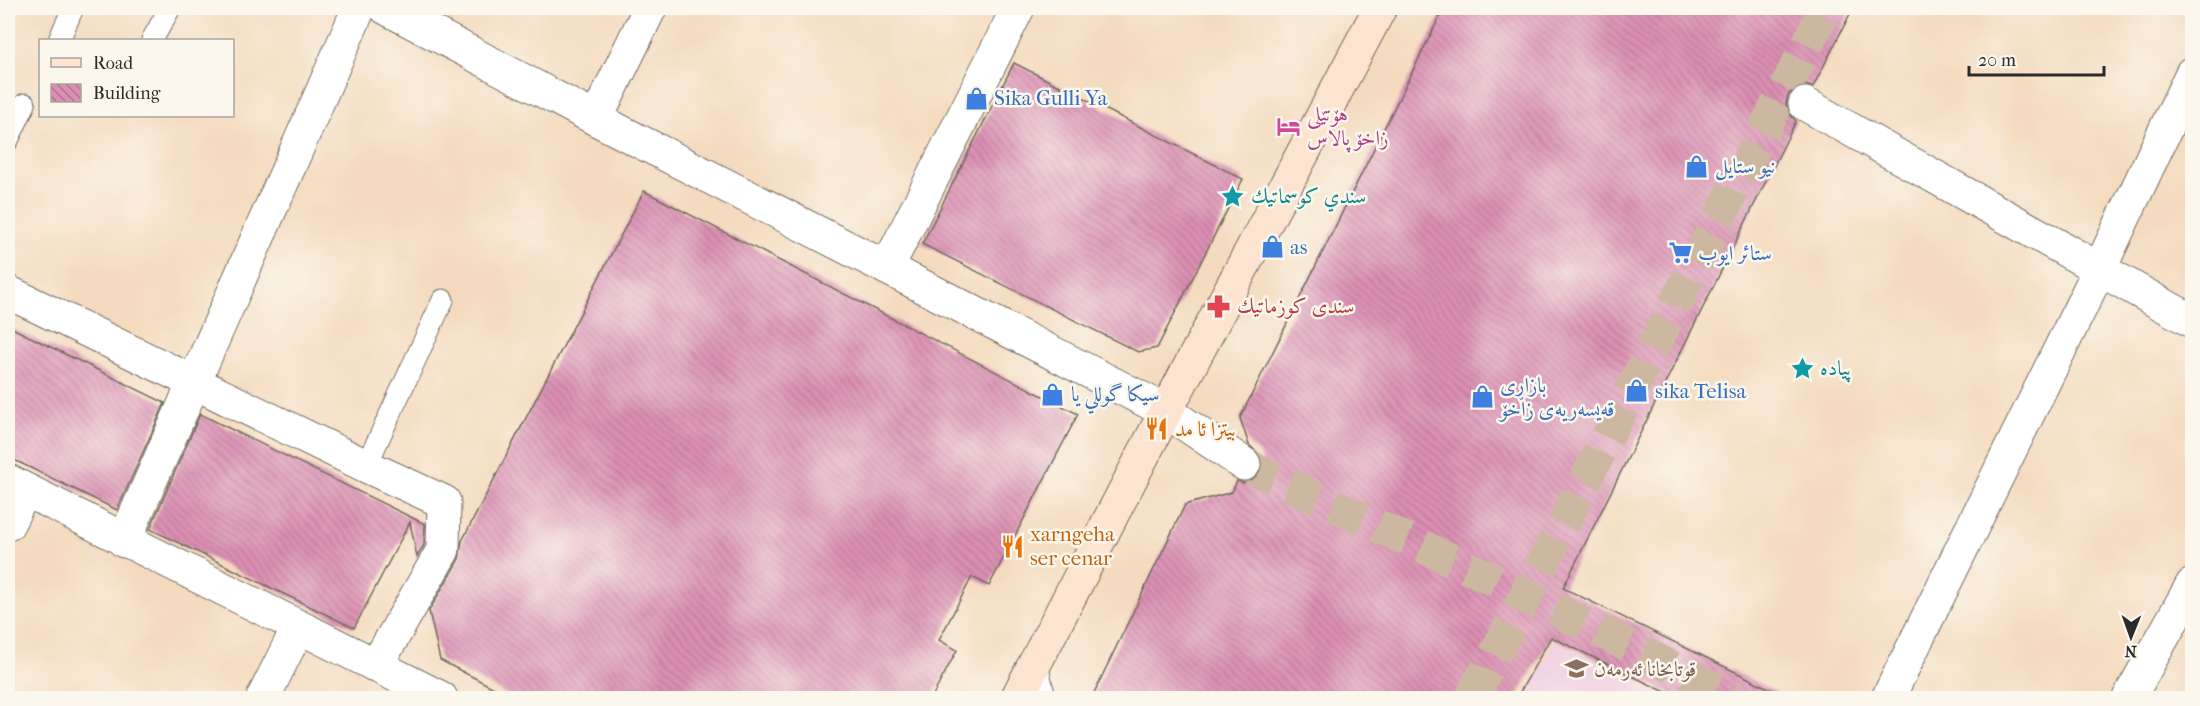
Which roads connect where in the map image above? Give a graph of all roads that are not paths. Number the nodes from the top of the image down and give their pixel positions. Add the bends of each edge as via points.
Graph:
1 (73, 8) edge
2 (170, 8) edge
3 (359, 8) edge
4 (386, 8) edge
5 (650, 8) edge
6 (1018, 8) edge
7 (1380, 8) edge
8 (59, 39) edge
9 (153, 39) edge
10 (2193, 73) edge
11 (25, 104) dead end
12 (1805, 104) dead end
13 (596, 119) junction
14 (8, 140) edge
15 (887, 268) junction
16 (2100, 268) junction
17 (8, 292) edge
18 (443, 300) dead end
19 (2193, 321) edge
20 (194, 382) junction
21 (1166, 411) junction
22 (1244, 464) tunnel mouth
23 (366, 466) junction
24 (16, 485) edge
25 (8, 524) edge
26 (124, 541) junction
27 (2193, 585) edge
28 (298, 628) junction
29 (376, 666) junction
30 (1036, 684) edge
31 (263, 699) edge
32 (441, 699) edge
33 (1017, 699) edge
34 (1888, 699) edge
35 (2129, 699) edge

1 - 8 lane
2 - 9 lane
3 - 20 street
4 - 13 street
5 - 13 street
6 - 15 street
7 - 21 main road
10 - 16 street
11 - 14 lane
12 - 16 street
13 - 15 street
15 - 21 street
16 - 19 street
16 - 34 street
17 - 20 street
18 - 23 lane
20 - 23 street
20 - 26 street
21 - 22 street
21 - 30 main road
23 - 29 street via 444,502 443,550
24 - 25 street
24 - 26 street
26 - 28 street
27 - 35 street
28 - 29 street
28 - 31 street
29 - 32 street
30 - 33 main road

